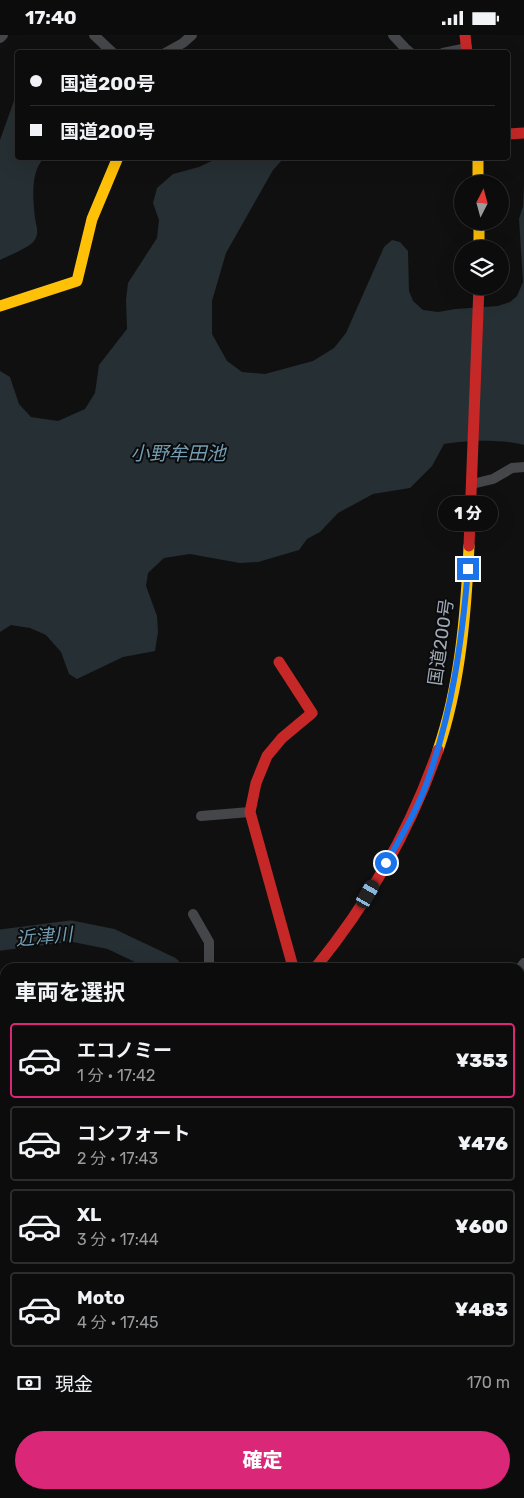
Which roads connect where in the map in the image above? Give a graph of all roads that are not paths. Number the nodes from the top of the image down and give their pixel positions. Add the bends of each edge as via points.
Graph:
1 (3, 35) edge
2 (94, 35) edge
3 (192, 35) edge
4 (393, 35) edge
5 (465, 35) edge
6 (0, 38) edge
7 (110, 50) edge
8 (170, 50) edge
9 (407, 50) edge
10 (467, 50) edge
11 (524, 133) edge
12 (510, 135) edge
13 (117, 160) edge
14 (478, 160) edge
15 (478, 175) edge
16 (479, 295) edge
17 (0, 306) edge
18 (524, 467) edge
19 (472, 484) junction
20 (279, 662) dead end
21 (250, 812) junction
22 (201, 816) dead end
23 (193, 914) dead end
24 (210, 963) edge
25 (292, 963) edge
26 (319, 963) edge

1 - 6 street
2 - 7 street
3 - 8 street
4 - 9 street
5 - 10 main road
11 - 12 main road
13 - 17 main road via 92,219 77,281
14 - 15 main road
16 - 19 main road, 国道200号
18 - 19 street via 512,467 493,479
19 - 26 main road, 国道200号 via 466,600 453,692 435,756 403,833 368,894
20 - 21 main road via 312,713 267,756
21 - 22 street
21 - 25 main road
23 - 24 street via 209,942

